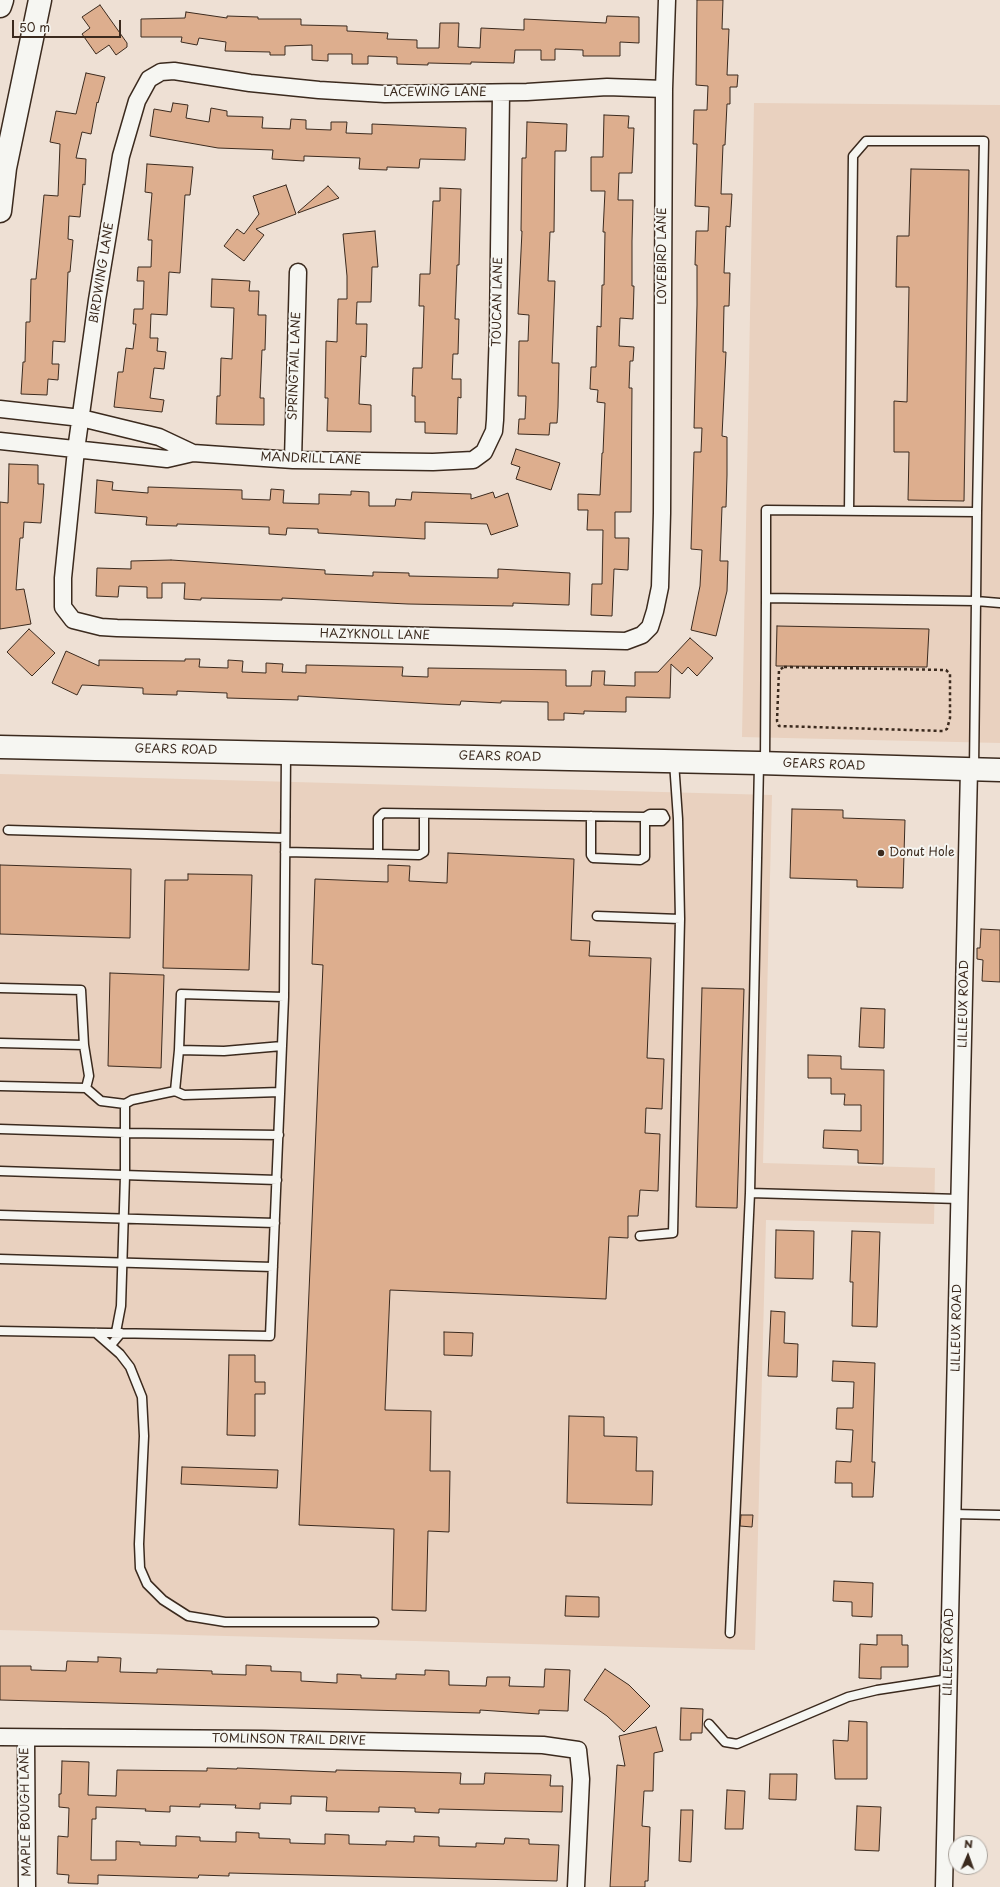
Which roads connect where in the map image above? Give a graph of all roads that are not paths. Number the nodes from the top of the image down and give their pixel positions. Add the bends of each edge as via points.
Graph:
1 (2, 0) edge
2 (40, 0) edge
3 (667, 0) edge
4 (0, 6) edge
5 (206, 76) joint
6 (664, 89) junction
7 (501, 93) junction
8 (0, 211) edge
9 (298, 272) dead end
10 (0, 409) edge
11 (81, 418) junction
12 (0, 441) edge
13 (76, 450) junction
14 (193, 453) junction
15 (293, 460) junction
16 (430, 462) joint
17 (849, 511) junction
18 (977, 512) junction
19 (662, 513) joint
20 (68, 531) joint
21 (766, 598) junction
22 (976, 601) junction
23 (1000, 603) edge
24 (0, 747) edge
25 (286, 752) junction
26 (674, 762) junction
27 (762, 763) junction
28 (971, 770) junction
29 (1000, 770) edge
30 (424, 814) junction
31 (591, 816) junction
32 (645, 817) junction
33 (678, 819) junction
34 (8, 830) dead end
35 (285, 838) junction
36 (285, 852) junction
37 (378, 854) junction
38 (597, 916) dead end
39 (680, 919) junction
40 (0, 988) edge
41 (284, 997) junction
42 (0, 1043) edge
43 (84, 1045) junction
44 (282, 1046) junction
45 (179, 1050) junction
46 (0, 1086) edge
47 (86, 1088) junction
48 (175, 1091) junction
49 (280, 1092) junction
50 (125, 1104) junction
51 (0, 1129) edge
52 (125, 1133) junction
53 (278, 1135) junction
54 (0, 1171) edge
55 (125, 1176) junction
56 (277, 1180) junction
57 (750, 1193) junction
58 (959, 1199) junction
59 (0, 1215) edge
60 (124, 1219) junction
61 (275, 1223) junction
62 (640, 1236) dead end
63 (0, 1259) edge
64 (122, 1263) junction
65 (273, 1268) junction
66 (0, 1331) edge
67 (96, 1333) junction
68 (121, 1333) junction
69 (111, 1345) junction
70 (952, 1514) junction
71 (1000, 1515) edge
72 (374, 1622) dead end
73 (730, 1633) dead end
74 (949, 1679) junction
75 (710, 1724) dead end
76 (0, 1737) edge
77 (26, 1738) junction
78 (27, 1887) edge
79 (576, 1887) edge
80 (944, 1887) edge

1 - 4 main road
2 - 8 main road via 5,168
3 - 6 street, LOVEBIRD LANE
5 - 7 street, LACEWING LANE via 319,90 385,94
5 - 11 street, BIRDWING LANE via 174,71 161,72 149,79 137,101 121,156
6 - 7 street, LACEWING LANE via 607,87
6 - 19 street, LOVEBIRD LANE
7 - 16 street, TOUCAN LANE via 494,431 484,452 473,460
9 - 15 street, SPRINGTAIL LANE
10 - 11 street, MANDRILL LANE
11 - 13 street, BIRDWING LANE
11 - 14 street, MANDRILL LANE via 159,437
12 - 13 street, MANDRILL LANE
13 - 14 street, MANDRILL LANE via 167,459
13 - 20 street, BIRDWING LANE
14 - 15 street, MANDRILL LANE
15 - 16 street, MANDRILL LANE
17 - 18 lane
17 - 18 lane via 853,156 866,141 984,141
17 - 21 lane via 766,510
18 - 22 lane
19 - 20 street, HAZYKNOLL LANE via 660,587 655,610 650,627 642,635 626,641 100,627 72,620 63,607
21 - 22 lane
21 - 27 lane
22 - 23 lane
22 - 28 lane
24 - 25 main road, GEARS ROAD
25 - 26 main road, GEARS ROAD
25 - 35 lane
26 - 27 main road, GEARS ROAD
26 - 33 lane
27 - 28 main road, GEARS ROAD
27 - 57 lane
28 - 29 main road, GEARS ROAD
28 - 58 street, LILLEUX ROAD
30 - 31 lane
30 - 37 lane via 383,813 378,818
30 - 37 lane via 424,852 419,855
31 - 32 lane
31 - 32 lane via 593,858 640,860 645,857
32 - 33 lane via 650,821
33 - 39 lane
34 - 35 lane
35 - 36 lane
36 - 37 lane
36 - 41 lane
38 - 39 lane
39 - 62 lane via 673,1233
40 - 43 lane via 81,990
41 - 44 lane
41 - 45 lane via 181,994
42 - 43 lane
43 - 47 lane via 89,1076
44 - 45 lane via 224,1051
44 - 49 lane
45 - 48 lane
46 - 47 lane
47 - 50 lane via 101,1101
48 - 49 lane via 184,1095
48 - 50 lane via 132,1100
49 - 53 lane
50 - 52 lane
51 - 52 lane
52 - 53 lane
52 - 55 lane
53 - 56 lane
54 - 55 lane
55 - 56 lane
55 - 60 lane
56 - 61 lane
57 - 58 lane
57 - 73 lane
58 - 70 street, LILLEUX ROAD
59 - 60 lane
60 - 61 lane
60 - 64 lane
61 - 65 lane
63 - 64 lane
64 - 65 lane
64 - 68 lane via 121,1306 116,1332
65 - 68 lane via 270,1336
66 - 67 lane
67 - 68 lane
67 - 69 lane
68 - 69 lane
69 - 72 lane via 130,1367 142,1397 144,1436 139,1544 140,1568 147,1584 163,1600 188,1616 225,1622
70 - 71 lane
70 - 74 street, LILLEUX ROAD
74 - 75 lane via 877,1690 848,1698 737,1744 725,1742
74 - 80 street, LILLEUX ROAD
76 - 77 street, TOMLINSON TRAIL DRIVE
77 - 78 street, MAPLE BOUGH LANE
77 - 79 street, TOMLINSON TRAIL DRIVE via 278,1739 543,1745 578,1750 581,1779

